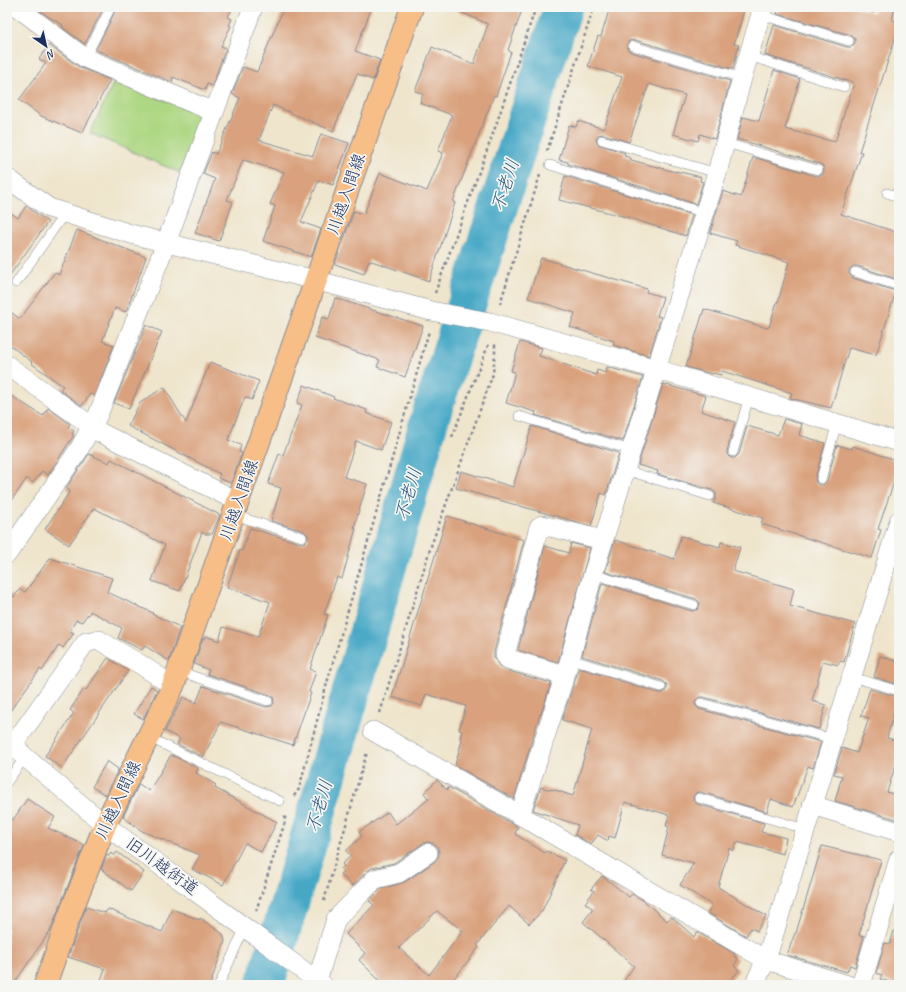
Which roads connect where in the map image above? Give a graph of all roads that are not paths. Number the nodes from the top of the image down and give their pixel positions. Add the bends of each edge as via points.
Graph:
1 (16, 7) edge
2 (111, 7) edge
3 (253, 7) edge
4 (412, 7) edge
5 (762, 11) edge
6 (849, 41) dead end
7 (633, 46) dead end
8 (748, 56) junction
9 (85, 58) junction
10 (742, 78) junction
11 (844, 87) dead end
12 (214, 112) junction
13 (602, 140) dead end
14 (726, 143) junction
15 (550, 165) dead end
16 (818, 170) dead end
17 (717, 173) junction
18 (7, 178) edge
19 (888, 194) dead end
20 (899, 197) edge
21 (66, 213) junction
22 (705, 213) junction
23 (166, 243) junction
24 (855, 272) dead end
25 (315, 280) junction
26 (16, 283) dead end
27 (899, 286) edge
28 (7, 365) edge
29 (656, 369) junction
30 (749, 397) junction
31 (519, 416) dead end
32 (838, 423) junction
33 (92, 427) junction
34 (899, 442) edge
35 (631, 450) junction
36 (733, 452) dead end
37 (625, 470) junction
38 (821, 479) dead end
39 (710, 496) dead end
40 (236, 509) junction
41 (899, 521) edge
42 (302, 537) dead end
43 (603, 540) junction
44 (7, 554) edge
45 (593, 574) junction
46 (694, 605) dead end
47 (567, 667) junction
48 (852, 677) junction
49 (176, 678) junction
50 (661, 687) dead end
51 (899, 691) edge
52 (268, 702) dead end
53 (702, 703) dead end
54 (373, 731) road end
55 (148, 737) junction
56 (833, 739) junction
57 (15, 747) edge
58 (7, 782) edge
59 (700, 798) dead end
60 (282, 805) road end
61 (812, 805) junction
62 (520, 815) junction
63 (105, 825) junction
64 (805, 829) junction
65 (899, 832) edge
66 (428, 854) dead end
67 (899, 859) edge
68 (249, 930) junction
69 (766, 960) junction
70 (320, 983) edge
71 (45, 985) edge
72 (219, 985) edge
73 (754, 985) edge
74 (848, 985) edge
75 (861, 985) edge

1 - 9 street
2 - 9 lane
3 - 12 street
4 - 25 main road, 川越入間線
5 - 6 lane
5 - 8 street
7 - 10 lane
8 - 10 street
8 - 11 lane
9 - 12 street
10 - 14 street
12 - 23 street
13 - 17 lane
14 - 16 lane
14 - 17 street
15 - 22 lane
17 - 22 street
18 - 21 street via 50,208
19 - 20 lane
21 - 23 street
21 - 26 lane
22 - 29 street
23 - 25 street
23 - 33 street
24 - 27 lane
25 - 29 street
25 - 40 main road, 川越入間線
28 - 33 street
29 - 30 street
29 - 35 street
30 - 32 street
30 - 36 lane
31 - 35 lane
32 - 34 street
32 - 38 lane
33 - 40 street
33 - 44 street
35 - 37 street
37 - 39 lane
37 - 43 street
40 - 42 lane
40 - 49 main road, 川越入間線
41 - 48 street
43 - 45 street
43 - 47 street via 542,525 539,527 505,655 508,659
45 - 46 lane
45 - 47 street
47 - 50 lane
47 - 62 street
48 - 51 lane
48 - 56 street
49 - 52 lane
49 - 55 main road, 川越入間線
49 - 57 street via 143,666 99,640 86,642
53 - 56 lane
54 - 62 street
55 - 60 lane
55 - 63 main road, 川越入間線
56 - 61 street
57 - 58 lane
57 - 63 street, 旧川越街道
59 - 64 lane
61 - 64 street
61 - 65 street
62 - 69 street
63 - 68 street, 旧川越街道
63 - 71 main road, 川越入間線
64 - 69 street
66 - 70 street via 399,873 375,878 336,919
67 - 75 street
68 - 70 street, 旧川越街道
68 - 72 lane
69 - 73 street
69 - 74 street

